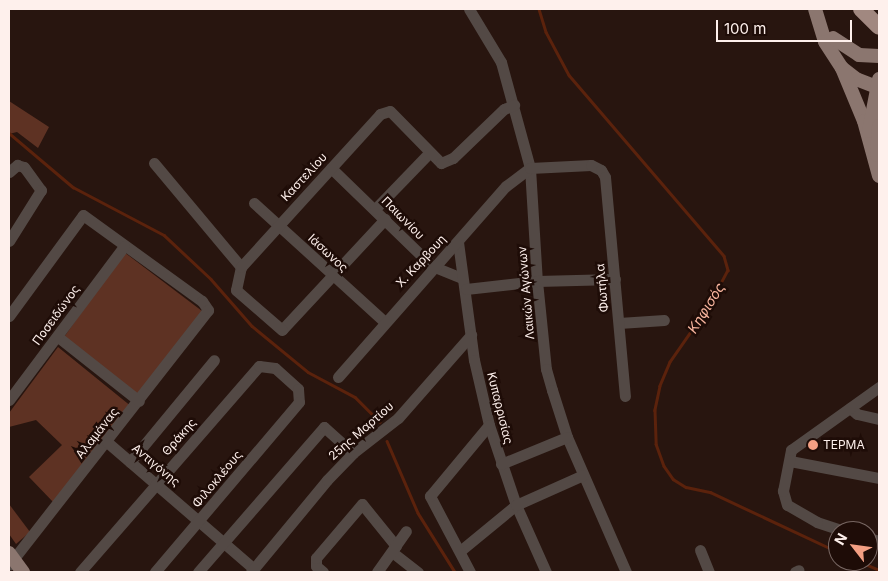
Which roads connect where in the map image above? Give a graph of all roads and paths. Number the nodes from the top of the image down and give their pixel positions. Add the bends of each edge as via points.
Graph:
1 (469, 9) edge
2 (815, 9) edge
3 (862, 9) edge
4 (879, 27) edge
5 (833, 38) junction
6 (879, 56) edge
7 (842, 68) junction
8 (879, 82) edge
9 (514, 105) junction
10 (879, 126) edge
11 (868, 137) junction
12 (429, 153) junction
13 (154, 163) dead end
14 (331, 168) junction
15 (530, 168) junction
16 (878, 171) edge
17 (9, 172) edge
18 (254, 203) dead end
19 (375, 208) junction
20 (385, 219) junction
21 (278, 225) junction
22 (9, 240) edge
23 (458, 242) junction
24 (124, 246) junction
25 (432, 266) junction
26 (241, 267) junction
27 (333, 277) junction
28 (462, 278) junction
29 (615, 279) junction
30 (537, 281) junction
31 (466, 289) junction
32 (9, 316) edge
33 (664, 320) dead end
34 (385, 322) junction
35 (619, 323) junction
36 (471, 335) junction
37 (58, 337) junction
38 (456, 355) junction
39 (214, 360) dead end
40 (474, 360) junction
41 (338, 377) dead end
42 (879, 388) edge
43 (625, 396) dead end
44 (9, 400) edge
45 (139, 401) junction
46 (299, 402) joint
47 (850, 408) junction
48 (879, 419) edge
49 (488, 425) junction
50 (567, 437) junction
51 (107, 442) junction
52 (353, 453) junction
53 (790, 456) junction
54 (130, 462) junction
55 (501, 464) junction
56 (583, 475) junction
57 (879, 478) edge
58 (156, 484) junction
59 (516, 505) junction
60 (199, 521) junction
61 (828, 526) edge
62 (406, 531) dead end
63 (223, 542) junction
64 (394, 549) junction
65 (700, 550) dead end
66 (460, 551) junction
67 (10, 559) edge
68 (252, 571) edge
69 (23, 572) edge
70 (80, 572) edge
71 (156, 572) edge
72 (198, 572) edge
73 (323, 572) edge
74 (377, 572) edge
75 (418, 572) edge
76 (470, 572) edge
77 (546, 572) edge
78 (626, 572) edge
79 (709, 572) edge

1 - 9 street, Λαικών Αγώνων via 501,62
2 - 5 main road
2 - 7 main road via 825,42
3 - 4 highway
5 - 6 main road via 859,55
5 - 8 main road via 849,63
7 - 8 main road via 856,79
7 - 11 main road
8 - 11 main road
9 - 12 street via 504,109 453,158 442,163
9 - 15 street, Λαικών Αγώνων
10 - 16 main road
11 - 16 main road
12 - 14 street, Καστελίου via 390,111 380,114
12 - 19 street
13 - 26 street
14 - 19 street, Παιωνίου
14 - 21 street, Καστελίου
15 - 23 street, Χ. Καρβουη via 506,186
15 - 29 street, Φωτήλα via 591,165 601,170
15 - 30 street, Λαικών Αγώνων
17 - 22 street via 17,165 29,171 41,190
18 - 21 street, Ιάσωνος
19 - 20 street, Παιωνίου
20 - 25 street, Παιωνίου
20 - 27 street
21 - 26 street, Καστελίου
21 - 27 street, Ιάσωνος
23 - 25 street, Χ. Καρβουη
23 - 28 street, Κυπαρρισίας
24 - 32 street via 86,215 80,215
24 - 37 street, Ποσειδώνος
24 - 45 street, Αλαμάνας via 202,300 208,310
25 - 28 street, Παιωνίου
25 - 34 street, Χ. Καρβουη
26 - 27 street via 236,290 282,330
27 - 34 street, Ιάσωνος
28 - 31 street, Κυπαρρισίας
29 - 30 street
29 - 35 street, Φωτήλα
30 - 31 street
30 - 50 street, Λαικών Αγώνων via 546,369
31 - 36 street, Κυπαρρισίας
33 - 35 street
34 - 41 street, Χ. Καρβουη
35 - 43 street, Φωτήλα
36 - 38 street, 25ης Μαρτίου
36 - 40 street, Κυπαρρισίας
37 - 44 street, Ποσειδώνος
37 - 45 street
38 - 40 street
38 - 52 street, 25ης Μαρτίου via 398,418
39 - 54 street
40 - 49 street, Κυπαρρισίας
42 - 47 street
45 - 51 street, Αλαμάνας
46 - 58 street, Θράκης via 298,389 275,368 259,366
46 - 60 street, Φιλοκλέους
47 - 48 street via 858,414
47 - 53 street
49 - 55 street, Κυπαρρισίας
49 - 66 street via 430,496
50 - 55 street
50 - 56 street, Λαικών Αγώνων
51 - 54 street, Αντιγόνης
51 - 67 street, Αλαμάνας
52 - 63 street via 324,427
52 - 68 street, 25ης Μαρτίου
53 - 57 street
53 - 61 street via 783,491 787,505
54 - 58 street, Αντιγόνης
55 - 59 street, Κυπαρρισίας
56 - 59 street
56 - 78 street, Λαικών Αγώνων
58 - 60 street, Αντιγόνης
58 - 70 street, Θράκης
59 - 66 street
59 - 77 street, Κυπαρρισίας
60 - 63 street, Αντιγόνης
60 - 71 street, Φιλοκλέους
62 - 64 street
63 - 68 street, Αντιγόνης
63 - 72 street
64 - 73 street via 362,504 316,558 316,566
64 - 74 street
64 - 75 street
65 - 79 street
66 - 76 street
67 - 69 main road

